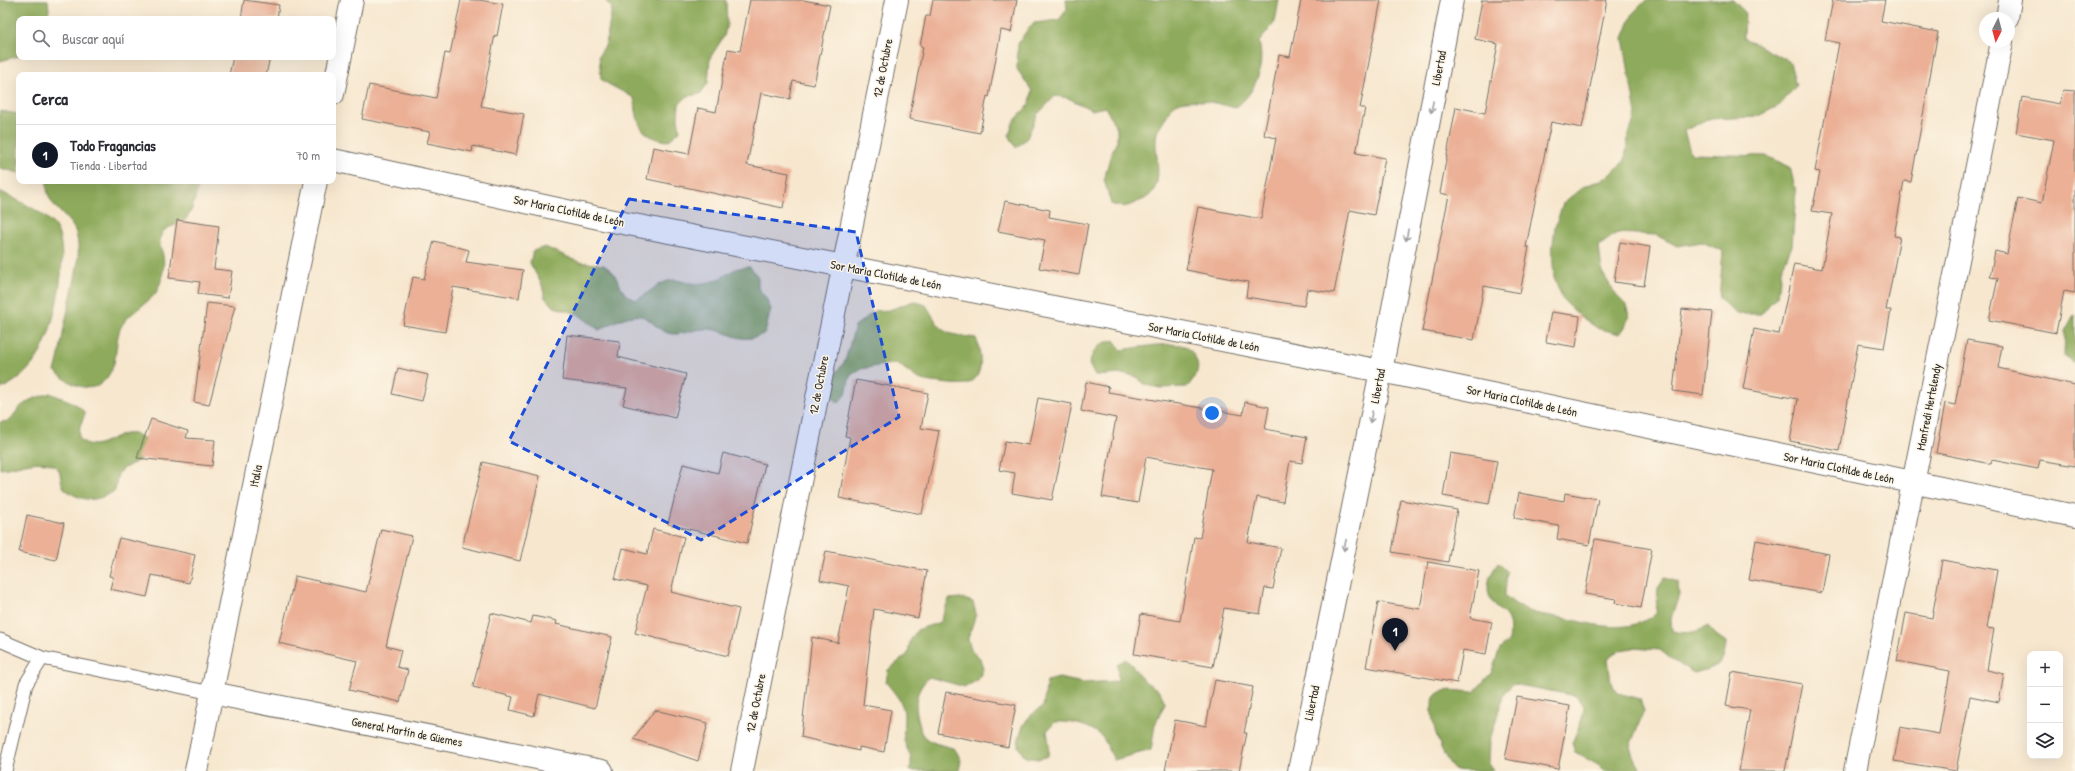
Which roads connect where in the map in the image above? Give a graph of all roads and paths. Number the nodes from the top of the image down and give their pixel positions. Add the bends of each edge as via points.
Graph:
1 (352, 0) edge
2 (897, 0) edge
3 (1452, 0) edge
4 (2010, 0) edge
5 (2008, 12) edge
6 (2001, 48) edge
7 (336, 79) edge
8 (336, 161) edge
9 (315, 184) edge
10 (843, 266) junction
11 (1381, 371) junction
12 (1913, 484) junction
13 (2075, 516) edge
14 (0, 640) edge
15 (42, 658) junction
16 (212, 693) junction
17 (5, 771) edge
18 (196, 771) edge
19 (602, 771) edge
20 (742, 771) edge
21 (1299, 771) edge
22 (1855, 771) edge

1 - 7 street
2 - 10 street, 12 de Octubre
3 -> 11 street, Libertad
4 - 5 street
6 - 12 street, Manfredi Hertelendy
8 - 10 street, Sor Maria Clotilde de León via 608,220
9 - 16 street, Italia
10 - 11 street, Sor Maria Clotilde de León
10 - 20 street, 12 de Octubre
11 - 12 street, Sor Maria Clotilde de León
11 -> 21 street, Libertad
12 - 13 street, Sor Maria Clotilde de León
12 - 22 street, Manfredi Hertelendy
14 - 15 lane
15 - 16 lane
15 - 17 lane via 26,684
16 - 18 street, Italia
16 - 19 street, General Martín de Güemes

